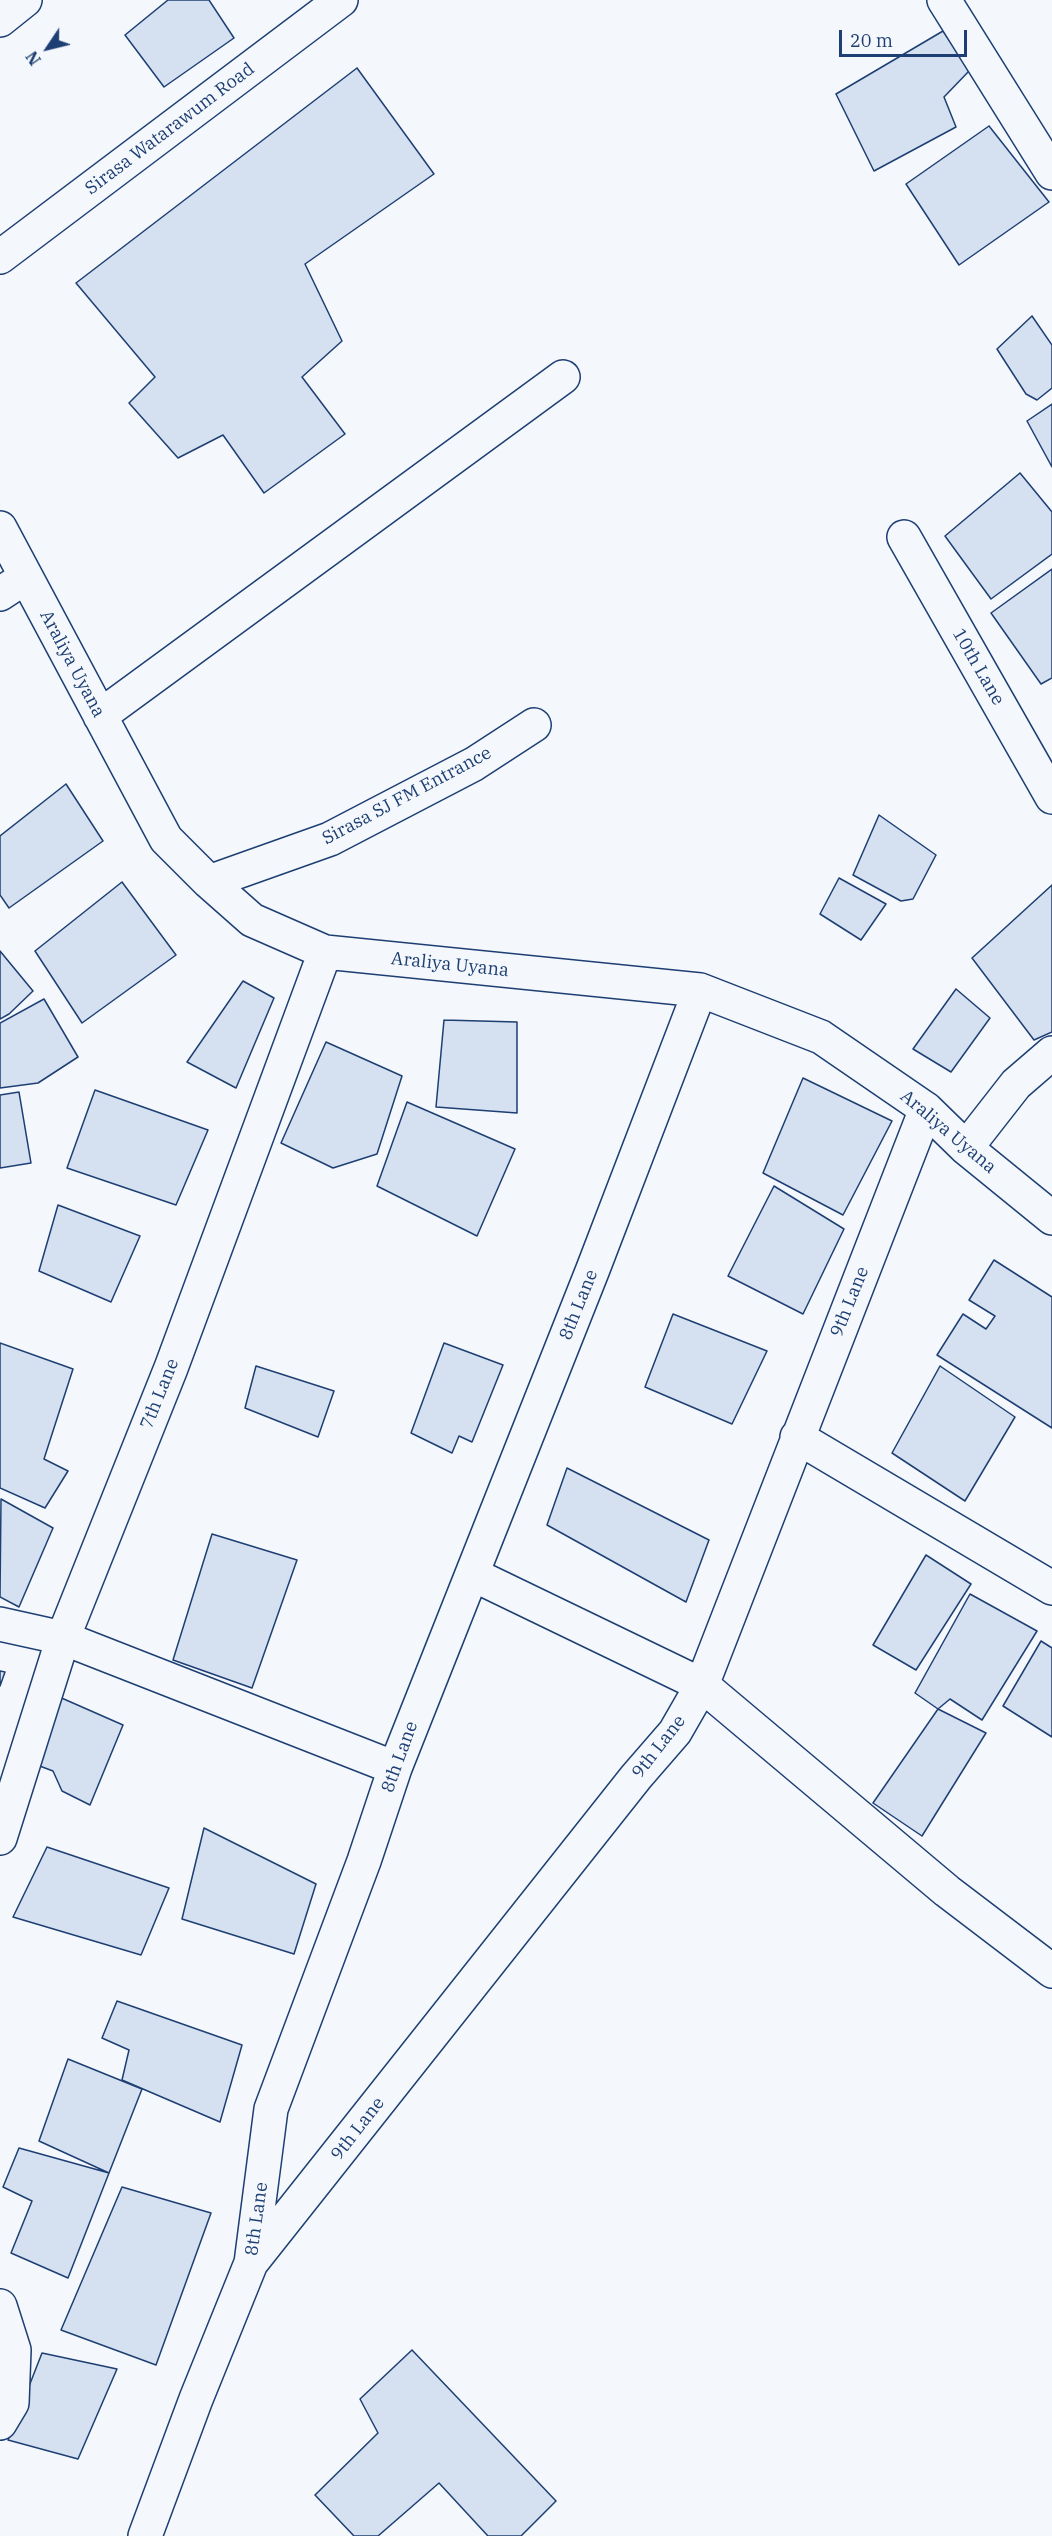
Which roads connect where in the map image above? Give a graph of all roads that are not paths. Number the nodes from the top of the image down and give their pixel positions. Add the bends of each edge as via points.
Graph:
1 (26, 0) edge
2 (341, 0) edge
3 (944, 0) edge
4 (0, 20) edge
5 (1052, 173) edge
6 (0, 258) edge
7 (563, 377) dead end
8 (0, 528) edge
9 (904, 537) dead end
10 (13, 585) edge
11 (100, 716) junction
12 (534, 724) dead end
13 (1052, 797) edge
14 (209, 882) junction
15 (325, 952) junction
16 (700, 990) junction
17 (1052, 1053) edge
18 (926, 1109) junction
19 (966, 1148) junction
20 (1052, 1218) edge
21 (797, 1437) junction
22 (472, 1574) junction
23 (1052, 1588) edge
24 (0, 1624) edge
25 (63, 1638) junction
26 (702, 1685) junction
27 (395, 1768) junction
28 (0, 1838) edge
29 (1052, 1971) edge
30 (251, 2263) junction
31 (0, 2306) edge
32 (0, 2423) edge
33 (145, 2536) edge

1 - 4 street
2 - 6 street, Sirasa Watarawum Road
3 - 5 street
7 - 11 street
8 - 10 street, Araliya Uyana
9 - 13 street, 10th Lane
10 - 11 street, Araliya Uyana
11 - 14 street, Araliya Uyana via 166,839
12 - 14 street, Sirasa SJ FM Entrance via 474,764 330,839
14 - 15 street, Araliya Uyana via 252,920
15 - 16 street, Araliya Uyana
15 - 25 street, 7th Lane via 171,1368
16 - 18 street, Araliya Uyana via 821,1037
16 - 22 street, 8th Lane
17 - 19 street via 1016,1084
18 - 19 street, Araliya Uyana
18 - 21 street, 9th Lane
19 - 20 street, Araliya Uyana
21 - 23 street
21 - 26 street, 9th Lane
22 - 26 street
22 - 27 street, 8th Lane
24 - 25 street
25 - 27 street
25 - 28 street, 7th Lane
26 - 29 street via 947,1891
26 - 30 street, 9th Lane via 675,1732
27 - 30 street, 8th Lane via 271,2109
30 - 33 street, 8th Lane
31 - 32 street via 14,2350 12,2403

